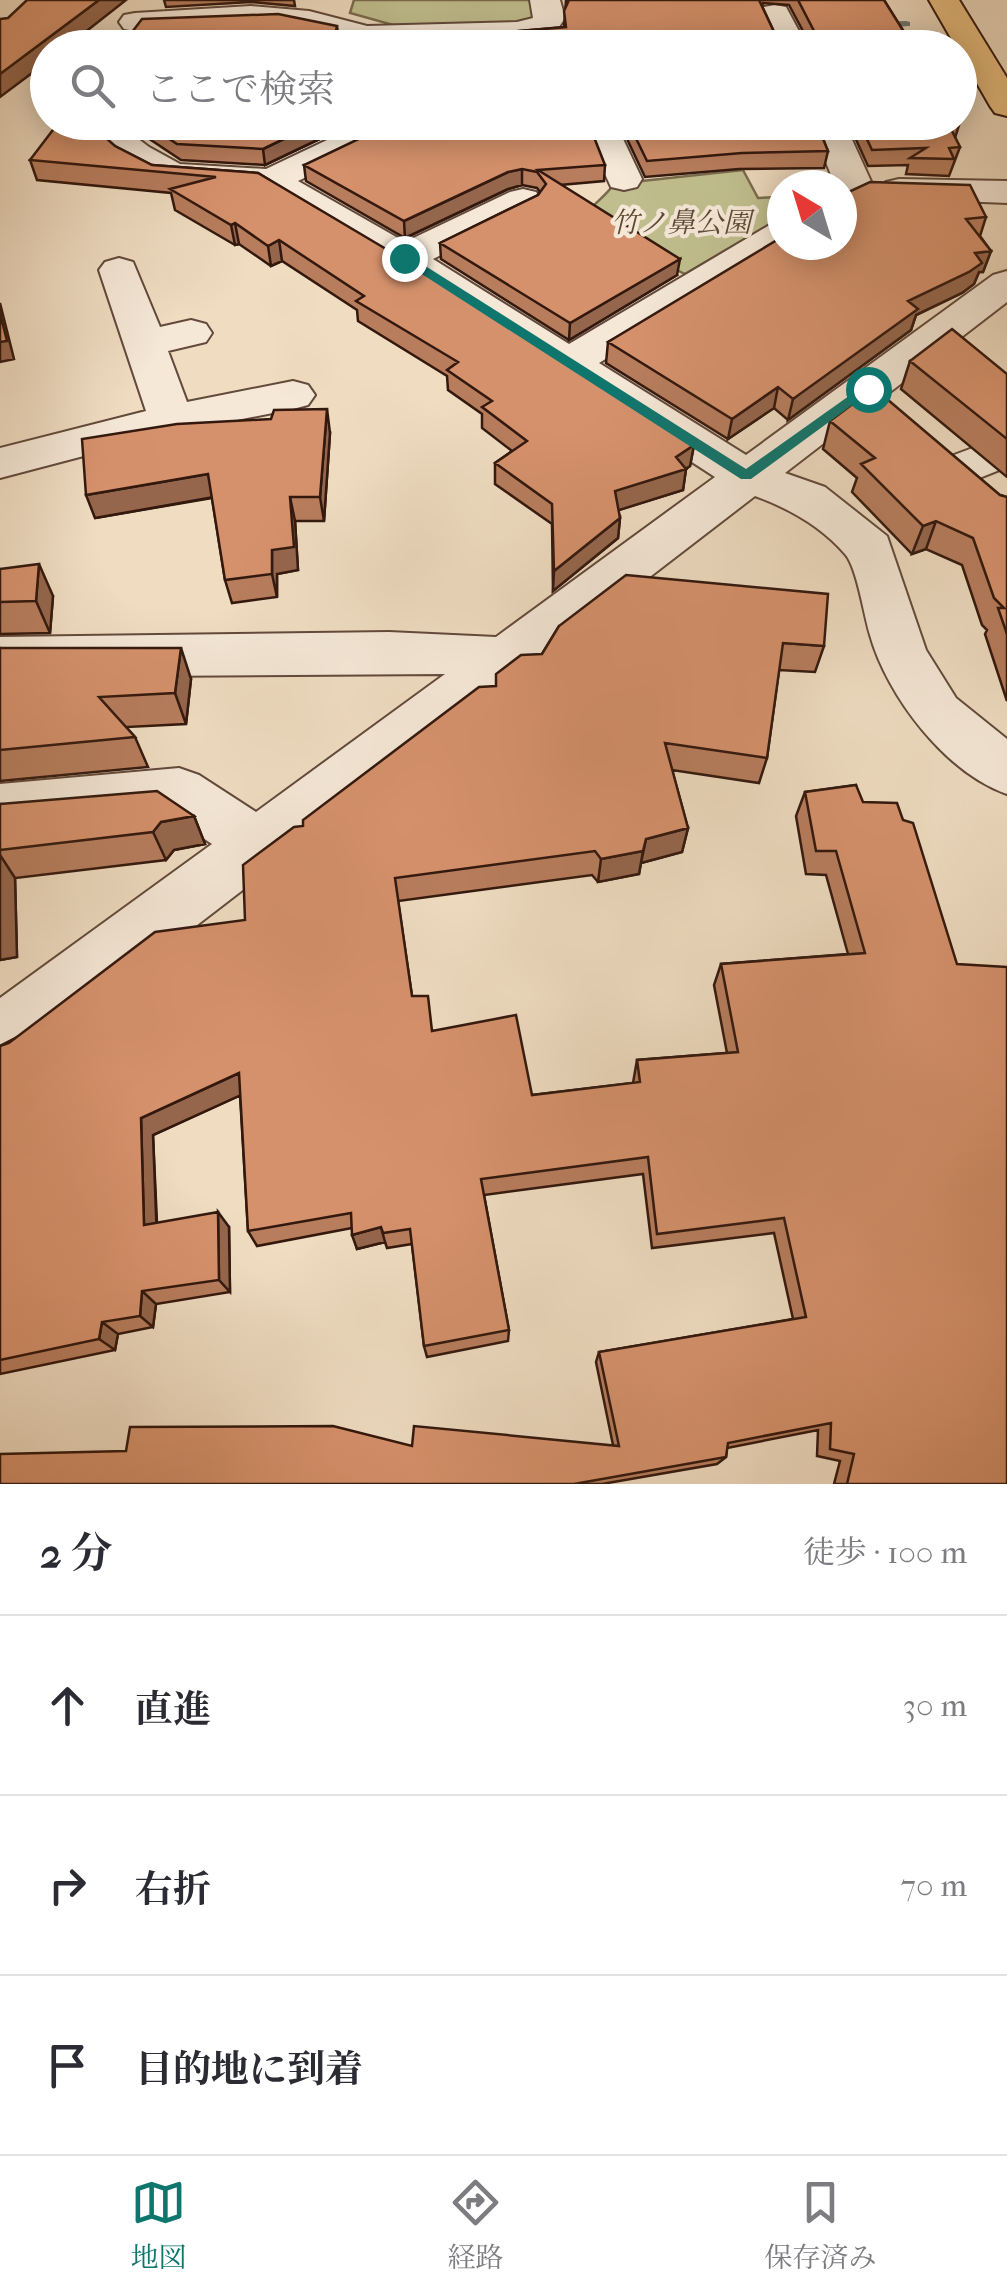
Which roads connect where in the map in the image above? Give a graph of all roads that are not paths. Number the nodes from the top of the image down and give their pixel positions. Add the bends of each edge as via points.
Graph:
1 (162, 0) edge
2 (545, 0) edge
3 (944, 0) edge
4 (125, 30) edge
5 (125, 30) edge
6 (346, 30) edge
7 (527, 30) edge
8 (962, 30) edge
9 (977, 56) edge
10 (1007, 106) edge
11 (116, 140) edge
12 (356, 140) edge
13 (606, 140) edge
14 (833, 140) edge
15 (842, 170) edge
16 (624, 179) dead end
17 (272, 180) junction
18 (1007, 192) edge
19 (857, 193) edge
20 (523, 200) edge
21 (767, 243) edge
22 (404, 258) junction
23 (119, 270) dead end
24 (1007, 283) edge
25 (191, 333) dead end
26 (146, 343) junction
27 (569, 363) junction
28 (293, 395) dead end
29 (171, 419) junction
30 (0, 464) edge
31 (746, 476) junction
32 (505, 656) junction
33 (0, 658) edge
34 (1007, 771) edge
35 (0, 808) edge
36 (257, 843) junction
37 (0, 1037) edge

1 - 4 street
2 - 7 street via 550,18 542,29
3 - 8 main road
5 - 6 street via 294,17
9 - 10 main road
11 - 17 street via 172,174
12 - 17 street
13 - 16 street
14 - 15 street
17 - 22 street
18 - 19 street
20 - 22 street
21 - 27 street
22 - 27 street
23 - 26 street
24 - 31 street via 881,401
25 - 26 street
26 - 29 street
27 - 31 street
28 - 29 street
29 - 30 street
31 - 32 street
31 - 34 street via 808,498 870,548 901,654 937,713
32 - 33 street
32 - 36 street
35 - 36 street via 179,792
36 - 37 street

